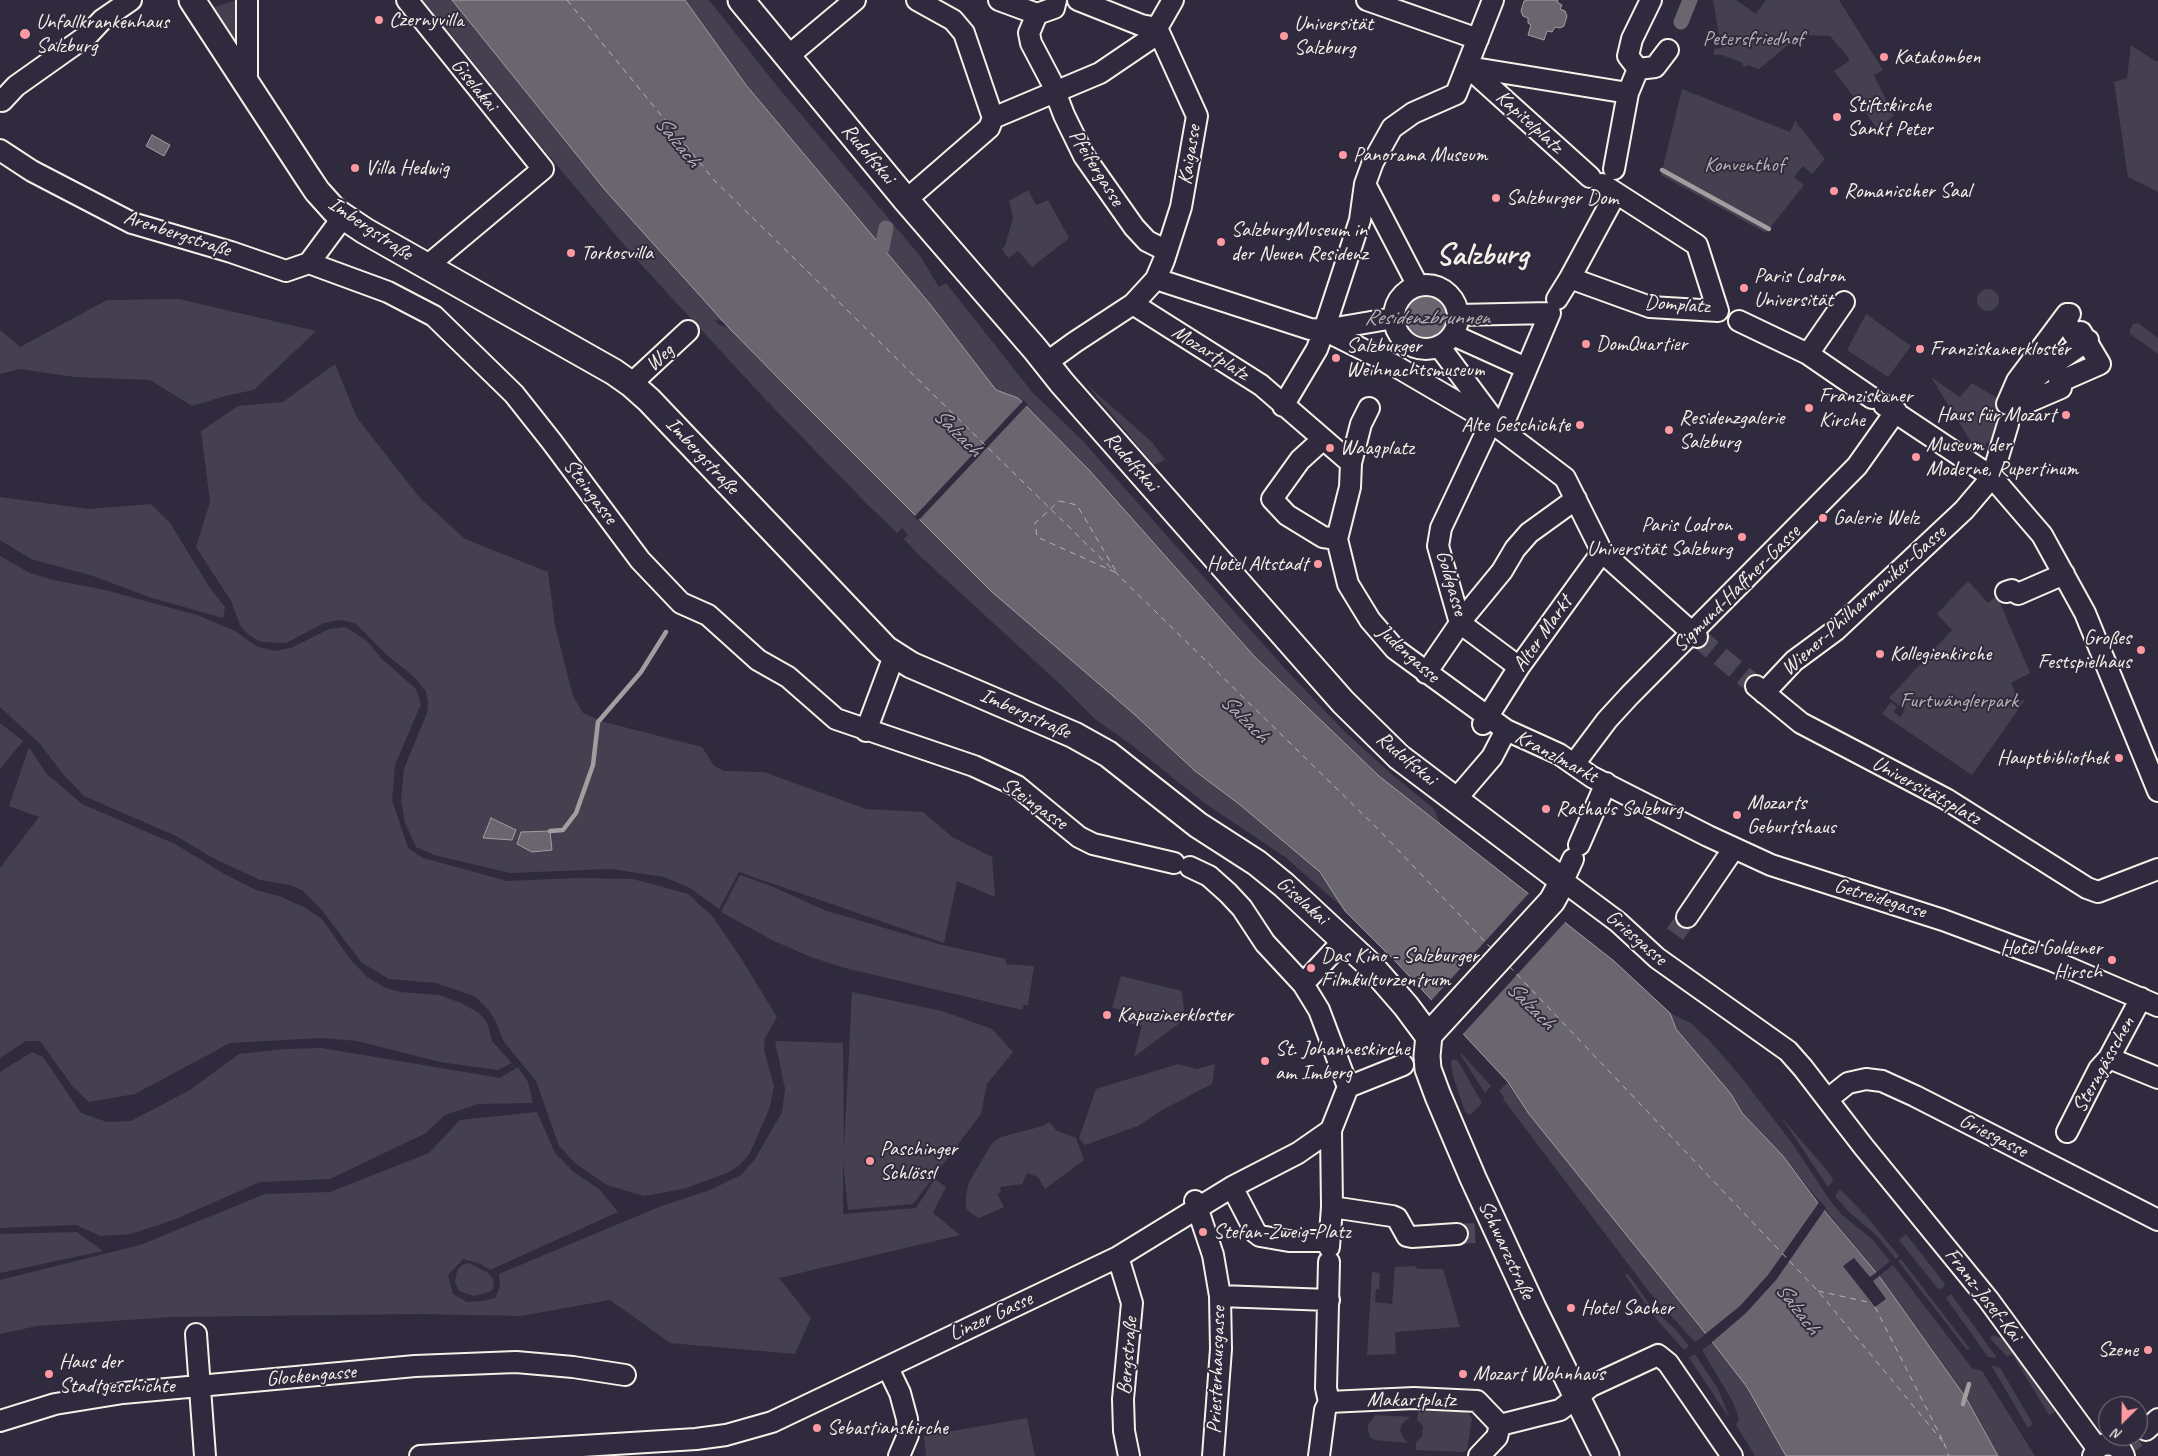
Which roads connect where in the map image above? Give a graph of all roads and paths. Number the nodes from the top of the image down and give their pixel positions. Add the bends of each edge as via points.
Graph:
1 (131, 0) edge
2 (192, 0) edge
3 (247, 0) edge
4 (407, 0) edge
5 (741, 0) edge
6 (855, 0) edge
7 (918, 0) edge
8 (999, 0) edge
9 (1056, 0) edge
10 (1078, 0) edge
11 (1173, 0) edge
12 (1367, 0) edge
13 (1493, 0) edge
14 (1651, 0) edge
15 (1028, 11) junction
16 (102, 20) junction
17 (81, 25) dead end
18 (1158, 31) junction
19 (1478, 39) junction
20 (1668, 50) dead end
21 (787, 57) junction
22 (1468, 67) junction
23 (1638, 69) junction
24 (247, 83) junction
25 (1055, 92) junction
26 (1628, 93) junction
27 (2, 101) dead end
28 (993, 118) junction
29 (0, 150) edge
30 (1606, 181) junction
31 (1365, 184) junction
32 (906, 200) junction
33 (343, 217) junction
34 (1166, 256) junction
35 (309, 263) junction
36 (427, 266) junction
37 (1570, 278) junction
38 (1156, 279) junction
39 (1418, 286) junction
40 (1557, 299) dead end
41 (1844, 302) dead end
42 (1133, 304) junction
43 (1458, 315) junction
44 (1394, 318) junction
45 (1739, 321) dead end
46 (1317, 330) junction
47 (688, 331) dead end
48 (1446, 340) junction
49 (1808, 354) junction
50 (1046, 364) junction
51 (1526, 368) junction
52 (631, 384) junction
53 (1884, 405) junction
54 (2016, 405) joint
55 (1369, 408) dead end
56 (1289, 411) junction
57 (2008, 424) dead end
58 (1496, 426) junction
59 (1322, 440) junction
60 (1351, 463) junction
61 (1992, 477) junction
62 (1576, 499) junction
63 (1338, 539) junction
64 (1608, 557) junction
65 (2064, 574) junction
66 (2006, 592) dead end
67 (1460, 622) junction
68 (1695, 635) junction
69 (894, 656) junction
70 (1519, 667) junction
71 (1426, 673) junction
72 (1760, 690) joint
73 (1485, 721) junction
74 (1506, 730) junction
75 (866, 731) junction
76 (1574, 764) junction
77 (1606, 783) junction
78 (2158, 791) edge
79 (1462, 792) dead end
80 (1177, 808) joint
81 (1734, 848) junction
82 (2158, 869) edge
83 (1567, 872) junction
84 (1687, 917) tunnel mouth
85 (1344, 940) junction
86 (1303, 984) junction
87 (2150, 1002) edge
88 (1436, 1029) junction
89 (2109, 1058) junction
90 (1403, 1064) dead end
91 (2158, 1078) edge
92 (1348, 1087) junction
93 (1828, 1099) junction
94 (1331, 1130) junction
95 (2067, 1132) dead end
96 (1232, 1188) junction
97 (1196, 1204) junction
98 (1332, 1207) junction
99 (2158, 1220) edge
100 (1457, 1234) tunnel mouth
101 (1329, 1250) junction
102 (1118, 1257) junction
103 (1220, 1296) junction
104 (1330, 1300) junction
105 (196, 1334) dead end
106 (888, 1368) junction
107 (625, 1376) dead end
108 (200, 1386) junction
109 (1577, 1398) junction
110 (1329, 1402) junction
111 (0, 1420) edge
112 (1500, 1425) junction
113 (634, 1444) edge
114 (2095, 1452) edge
115 (445, 1455) edge
116 (205, 1456) edge
117 (420, 1456) edge
118 (899, 1456) edge
119 (1129, 1456) edge
120 (1213, 1456) edge
121 (1319, 1456) edge
122 (1480, 1456) edge
123 (1606, 1456) edge
124 (1732, 1456) edge
125 (2124, 1456) edge

1 - 16 street
2 - 24 main road, Imbergstraße
3 - 24 street
4 - 36 street, Giselakai via 543,169
5 - 21 main road, Rudolfskai
6 - 21 street
7 - 28 street via 953,20 964,33
8 - 15 street
9 - 15 street via 1054,8
10 - 18 street
11 - 18 street
12 - 19 street
13 - 19 street
14 - 23 street via 1632,39 1628,56
15 - 25 street, Pfeifergasse via 1031,43
16 - 17 street
16 - 27 street via 88,35 16,86
18 - 25 street via 1100,73
18 - 34 street, Kaigasse via 1197,116 1181,207
19 - 22 street
20 - 23 street via 1655,67
21 - 32 main road, Rudolfskai
22 - 26 street, Kapitelplatz
22 - 30 street, Kapitelplatz
22 - 31 street via 1456,94 1412,113 1392,128
23 - 26 street
24 - 33 main road, Imbergstraße via 317,191
25 - 28 street
25 - 34 street, Pfeifergasse via 1084,156 1134,227
26 - 30 street
28 - 32 street via 989,128
29 - 35 street, Arenbergstraße via 32,171 132,223 286,271
30 - 37 street
30 - 37 street, Domplatz via 1697,245 1718,311 1650,307
31 - 39 street
31 - 46 street via 1360,220
32 - 50 main road, Rudolfskai
33 - 35 street
33 - 36 main road, Imbergstraße
34 - 38 street
35 - 75 street, Steingasse via 388,292 434,316 514,394 640,560 681,603 708,614 758,660 788,676 836,719
36 - 52 main road, Imbergstraße
37 - 40 street
38 - 42 street
38 - 46 street, Mozartplatz
39 - 43 street via 1438,286 1447,292
39 - 44 street via 1401,296
41 - 49 street
42 - 50 street
42 - 56 street, Mozartplatz via 1261,385
43 - 48 street via 1457,327
43 - 51 street, Goldgasse via 1550,313
44 - 46 street
44 - 48 street via 1405,341 1422,348
45 - 49 street
46 - 56 street via 1317,349
46 - 58 street, Mozartplatz via 1392,364
47 - 52 street, Weg
48 - 51 street
48 - 58 street
49 - 53 street
50 - 83 main road, Rudolfskai via 1343,702 1399,757
51 - 58 street, Goldgasse
52 - 69 main road, Imbergstraße
53 - 61 street
53 - 68 street, Sigmund-Haffner-Gasse via 1857,466
54 - 54 street via 2062,388 2059,382 2100,364 2081,332 2074,335 2066,320 2070,314 2016,380 2008,404
55 - 60 street via 1360,424
56 - 59 street
57 - 61 street
58 - 62 street via 1565,478
58 - 67 street, Goldgasse via 1440,528 1438,546
59 - 60 street
59 - 63 street via 1300,460 1272,499 1287,515 1323,537
60 - 63 street, Judengasse via 1350,487
61 - 65 street via 2042,535
61 - 72 street, Wiener-Philharmoniker-Gasse via 1964,510 1836,630
62 - 64 street
62 - 67 street via 1529,534
63 - 71 street, Judengasse via 1348,584 1370,620 1396,649
64 - 68 street
64 - 70 street, Alter Markt
65 - 66 street via 2018,594 2012,590
65 - 78 street via 2086,613
67 - 70 street, Goldgasse
67 - 71 street
68 - 76 street, Sigmund-Haffner-Gasse via 1607,720
69 - 75 street
69 - 80 main road, Imbergstraße via 1095,746
70 - 73 street, Alter Markt
71 - 73 street, Judengasse
72 - 82 street, Universitätsplatz via 1801,723 1946,799 2087,888 2098,892
73 - 74 street
74 - 76 street, Kranzlmarkt
74 - 79 street via 1492,757
75 - 86 street, Steingasse via 974,766 1017,786 1079,837 1093,844 1182,865 1208,876 1242,908 1265,942
76 - 77 street, Kranzlmarkt
77 - 81 street, Getreidegasse
77 - 83 street
80 - 85 main road, Giselakai via 1198,826 1273,875
81 - 84 street
81 - 87 street, Getreidegasse via 1770,865 1943,920
83 - 88 main road
83 - 93 street, Griesgasse via 1657,958 1788,1051
85 - 86 street
85 - 88 main road, Giselakai
86 - 92 street, Steingasse via 1319,1010
87 - 89 street, Sterngässchen
88 - 109 main road, Schwarzstraße via 1426,1051 1428,1068 1444,1111 1494,1225
89 - 91 street
89 - 95 street, Sterngässchen via 2099,1069
90 - 92 street
92 - 94 street
93 - 99 street, Griesgasse via 1848,1083 1866,1079 1882,1081
93 - 114 street, Franz-Josef-Kai via 1988,1299
94 - 96 street, Linzer Gasse
94 - 98 street
96 - 97 street, Linzer Gasse
96 - 101 street via 1260,1236
97 - 102 street, Linzer Gasse
97 - 103 street, Priesterhausgasse via 1212,1254
98 - 100 street via 1392,1216 1397,1218 1407,1236
98 - 101 street
101 - 104 street
102 - 106 street, Linzer Gasse
102 - 119 street, Bergstraße via 1132,1302 1124,1399 1124,1431
103 - 104 street
103 - 120 street, Priesterhausgasse via 1221,1349
104 - 110 street via 1326,1388
105 - 108 street
106 - 113 street, Linzer Gasse via 751,1429 696,1439
106 - 118 street via 900,1393 907,1419 908,1435
107 - 108 street, Glockengasse via 516,1362 415,1366
108 - 111 street, Glockengasse via 123,1393 55,1404
108 - 116 street
109 - 112 street via 1560,1410
109 - 123 main road, Schwarzstraße
109 - 124 street via 1591,1386 1658,1355 1668,1363
110 - 112 street, Makartplatz via 1414,1398 1477,1401
110 - 121 street
112 - 122 street via 1497,1437
113 - 115 street, Linzer Gasse
114 - 125 street, Franz-Josef-Kai via 2105,1444 2114,1445
115 - 117 street, Linzer Gasse

